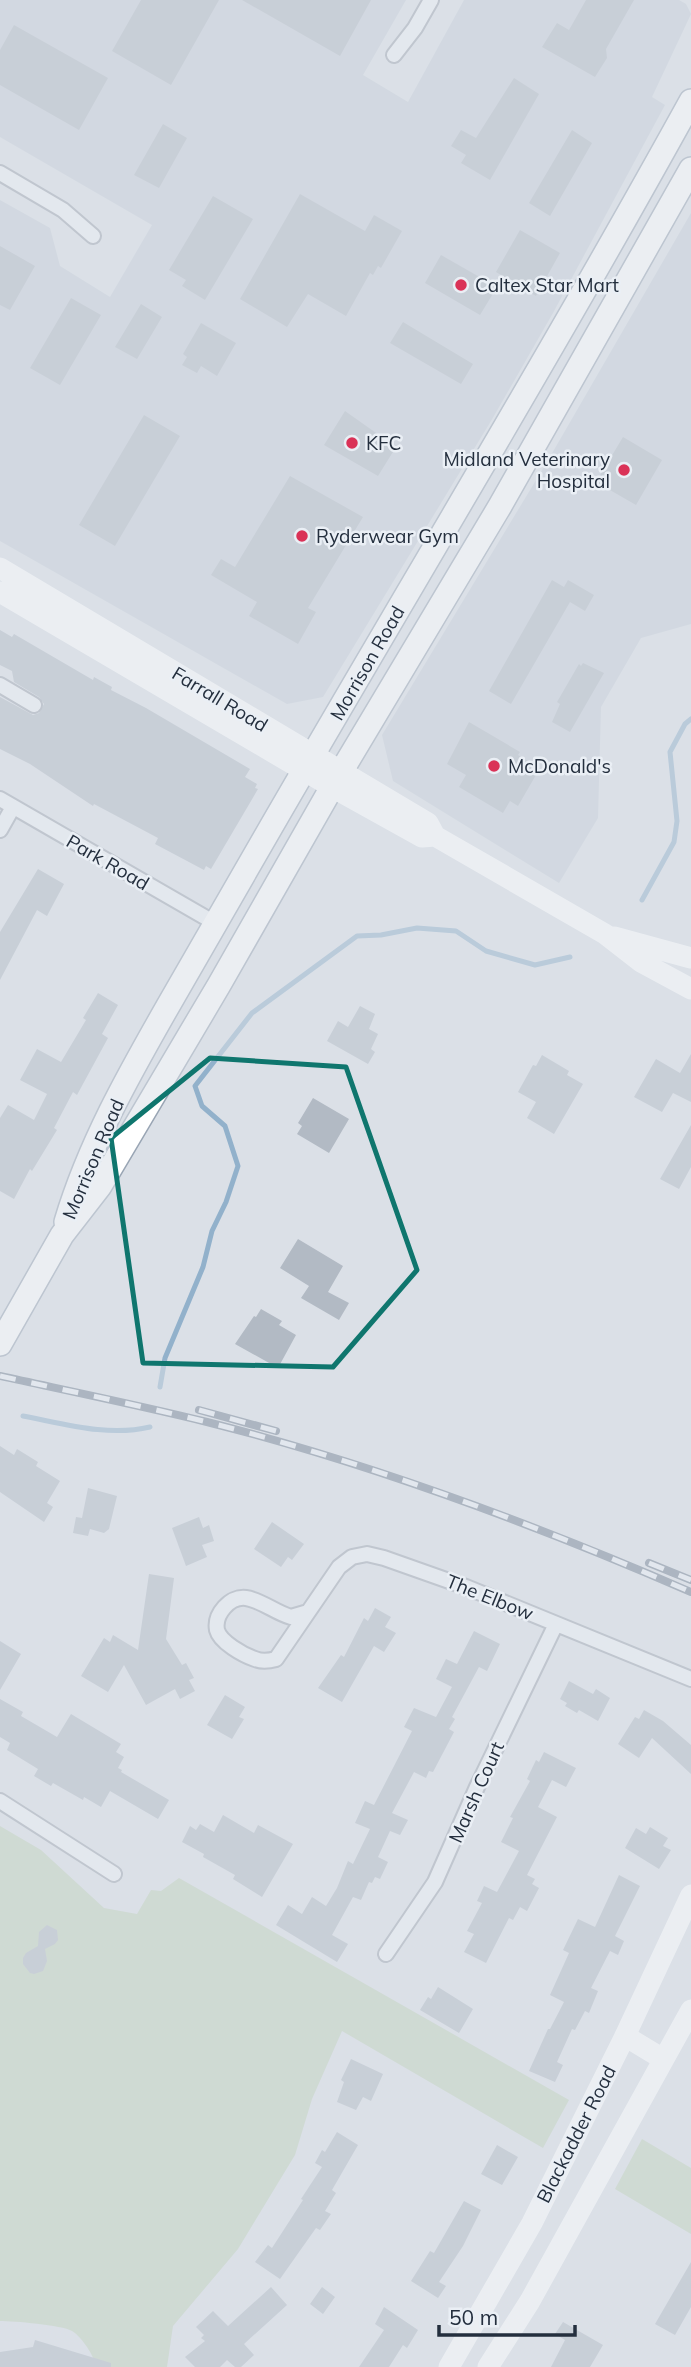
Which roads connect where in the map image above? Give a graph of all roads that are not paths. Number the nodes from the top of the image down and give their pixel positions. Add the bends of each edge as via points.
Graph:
1 (431, 0) edge
2 (394, 55) dead end
3 (691, 101) edge
4 (691, 169) edge
5 (0, 173) edge
6 (93, 236) dead end
7 (0, 568) edge
8 (0, 592) edge
9 (0, 685) edge
10 (34, 705) dead end
11 (309, 762) junction
12 (337, 780) junction
13 (7, 803) edge
14 (0, 830) edge
15 (215, 923) junction
16 (605, 934) junction
17 (691, 958) edge
18 (691, 989) edge
19 (62, 1235) junction
20 (0, 1344) edge
21 (308, 1612) junction
22 (556, 1624) junction
23 (691, 1679) edge
24 (0, 1801) edge
25 (114, 1874) dead end
26 (691, 1895) edge
27 (386, 1954) dead end
28 (691, 2010) edge
29 (625, 2036) junction
30 (663, 2059) junction
31 (537, 2213) junction
32 (568, 2230) junction
33 (449, 2367) edge
34 (488, 2367) edge

1 - 2 street
3 - 11 main road, Morrison Road
4 - 12 main road, Morrison Road via 500,506
5 - 6 street via 63,210
7 - 11 main road, Farrall Road
8 - 11 main road, Farrall Road
9 - 10 street
11 - 12 main road, Farrall Road
11 - 15 main road, Morrison Road
12 - 16 main road, Farrall Road via 428,823 435,836
12 - 19 main road, Morrison Road via 100,1186
13 - 14 street
13 - 15 street, Park Road
15 - 19 main road, Morrison Road via 97,1138
16 - 17 main road, Farrall Road
16 - 18 main road, Farrall Road via 641,962
19 - 20 main road, Morrison Road
21 - 21 street, The Elbow via 291,1617 245,1598 234,1599 224,1607 217,1630 223,1640 265,1662 276,1659
21 - 22 street, The Elbow via 339,1567 352,1557 367,1554
22 - 23 street, The Elbow
22 - 27 street, Marsh Court via 435,1882
24 - 25 street
26 - 29 main road, Blackadder Road
28 - 30 main road, Blackadder Road
29 - 30 main road
29 - 31 main road, Blackadder Road
30 - 32 main road, Blackadder Road
31 - 32 main road
31 - 33 main road, Blackadder Road
32 - 34 main road, Blackadder Road

